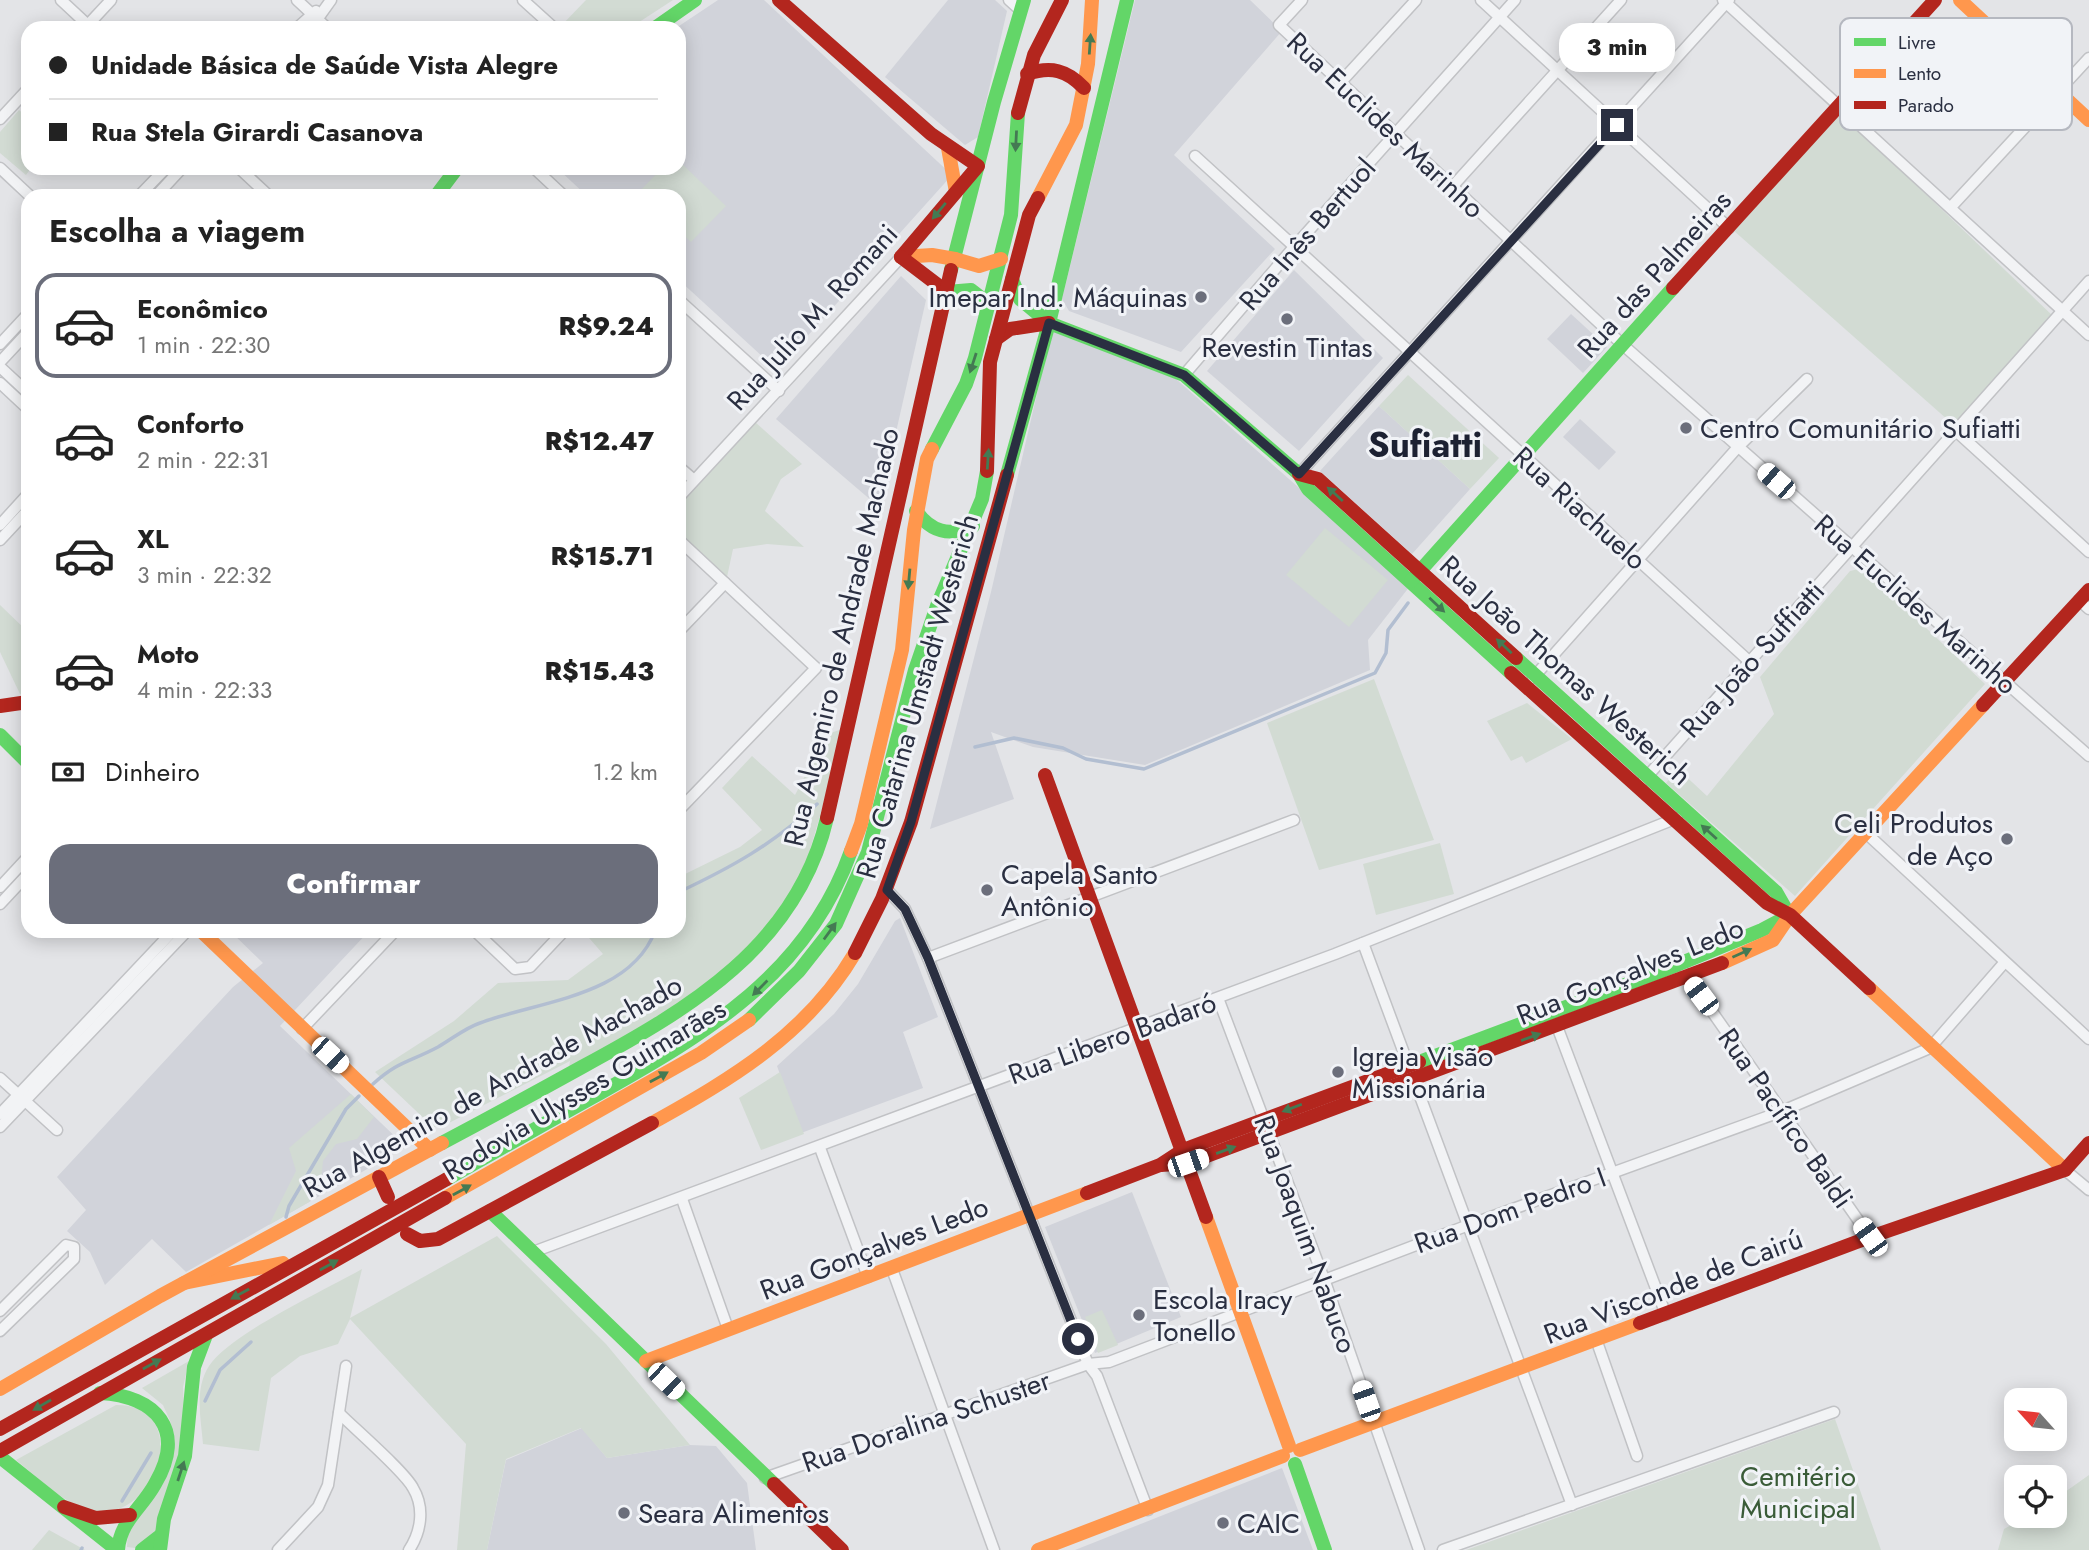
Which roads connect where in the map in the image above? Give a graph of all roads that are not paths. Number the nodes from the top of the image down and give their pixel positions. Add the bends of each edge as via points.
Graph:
1 (61, 0) edge
2 (111, 0) edge
3 (297, 0) edge
4 (523, 0) edge
5 (695, 0) edge
6 (779, 0) edge
7 (1009, 0) edge
8 (1062, 0) edge
9 (1092, 0) edge
10 (1127, 0) edge
11 (1302, 0) edge
12 (1416, 0) edge
13 (1481, 0) edge
14 (1515, 0) edge
15 (1621, 0) edge
16 (1935, 0) edge
17 (1959, 0) edge
18 (1726, 1) edge
19 (327, 4) edge
20 (1022, 5) edge
21 (1499, 17) junction
22 (1919, 18) edge
23 (1979, 18) edge
24 (313, 20) edge
25 (82, 21) edge
26 (93, 21) edge
27 (546, 21) edge
28 (664, 21) edge
29 (2089, 58) edge
30 (1559, 70) junction
31 (1027, 74) junction
32 (2072, 77) edge
33 (1340, 83) junction
34 (1084, 88) junction
35 (21, 96) edge
36 (2072, 104) edge
37 (1839, 106) joint
38 (0, 119) edge
39 (2089, 120) edge
40 (1617, 125) junction
41 (1866, 130) edge
42 (2023, 130) edge
43 (1394, 135) junction
44 (948, 148) junction
45 (1195, 156) dead end
46 (978, 166) junction
47 (0, 168) edge
48 (159, 175) edge
49 (165, 175) edge
50 (176, 175) edge
51 (246, 175) edge
52 (542, 175) edge
53 (169, 182) junction
54 (1452, 187) junction
55 (22, 189) edge
56 (146, 189) edge
57 (162, 189) edge
58 (262, 189) edge
59 (556, 189) edge
60 (956, 192) junction
61 (1951, 207) junction
62 (1729, 228) junction
63 (1510, 241) junction
64 (1294, 247) junction
65 (901, 257) junction
66 (955, 259) junction
67 (1001, 259) junction
68 (1012, 279) junction
69 (2089, 281) edge
70 (947, 292) junction
71 (989, 304) junction
72 (686, 306) edge
73 (2063, 311) junction
74 (1049, 323) junction
75 (21, 324) edge
76 (2089, 335) edge
77 (996, 339) junction
78 (21, 340) edge
79 (0, 344) edge
80 (1623, 345) junction
81 (1410, 354) junction
82 (0, 362) edge
83 (0, 367) edge
84 (1184, 375) junction
85 (1807, 379) dead end
86 (0, 383) edge
87 (21, 386) edge
88 (779, 391) junction
89 (21, 402) edge
90 (1957, 432) junction
91 (1738, 447) junction
92 (1522, 454) junction
93 (686, 473) edge
94 (1299, 474) junction
95 (694, 480) junction
96 (686, 490) edge
97 (21, 502) edge
98 (916, 511) junction
99 (21, 518) edge
100 (0, 524) edge
101 (973, 526) junction
102 (0, 540) edge
103 (686, 547) edge
104 (1853, 548) junction
105 (2089, 552) edge
106 (1637, 560) junction
107 (1416, 576) junction
108 (724, 583) junction
109 (2086, 600) edge
110 (686, 624) edge
111 (1481, 625) junction
112 (1471, 637) junction
113 (1750, 662) junction
114 (1530, 681) junction
115 (2005, 682) junction
116 (21, 703) edge
117 (1, 707) edge
118 (0, 735) edge
119 (21, 756) edge
120 (2089, 756) edge
121 (1045, 775) dead end
122 (1643, 781) junction
123 (686, 803) edge
124 (1680, 815) junction
125 (1294, 820) dead end
126 (1866, 833) junction
127 (21, 865) edge
128 (15, 871) junction
129 (21, 874) edge
130 (21, 881) edge
131 (0, 887) edge
132 (887, 890) junction
133 (1089, 897) junction
134 (0, 904) edge
135 (1790, 915) junction
136 (168, 938) edge
137 (179, 938) edge
138 (208, 938) edge
139 (388, 938) edge
140 (482, 938) edge
141 (557, 938) edge
142 (1363, 943) junction
143 (928, 958) junction
144 (1681, 962) junction
145 (2004, 962) junction
146 (144, 969) junction
147 (1687, 978) junction
148 (1621, 986) junction
149 (1219, 999) junction
150 (1627, 1001) junction
151 (1552, 1012) junction
152 (1557, 1028) junction
153 (302, 1029) junction
154 (1138, 1029) junction
155 (2089, 1039) edge
156 (1478, 1040) junction
157 (1930, 1048) junction
158 (1483, 1055) junction
159 (1406, 1066) junction
160 (0, 1078) edge
161 (1412, 1081) junction
162 (978, 1087) junction
163 (1334, 1092) junction
164 (21, 1098) junction
165 (1339, 1108) junction
166 (1780, 1112) junction
167 (0, 1114) edge
168 (1263, 1119) junction
169 (0, 1127) edge
170 (57, 1130) dead end
171 (1269, 1134) junction
172 (2089, 1143) edge
173 (820, 1148) junction
174 (430, 1150) junction
175 (1185, 1157) junction
176 (2065, 1170) junction
177 (1612, 1172) junction
178 (379, 1177) junction
179 (2089, 1190) edge
180 (388, 1197) dead end
181 (682, 1199) junction
182 (490, 1211) junction
183 (1031, 1214) junction
184 (1466, 1226) junction
185 (407, 1234) dead end
186 (1870, 1237) junction
187 (533, 1252) junction
188 (300, 1260) junction
189 (892, 1269) junction
190 (34, 1276) junction
191 (869, 1277) junction
192 (1324, 1279) junction
193 (184, 1283) junction
194 (46, 1287) junction
195 (1241, 1310) junction
196 (0, 1312) edge
197 (1666, 1315) junction
198 (9, 1322) junction
199 (729, 1329) junction
200 (0, 1331) edge
201 (206, 1335) junction
202 (1597, 1342) junction
203 (646, 1362) junction
204 (1088, 1364) junction
205 (346, 1366) dead end
206 (1522, 1370) junction
207 (0, 1389) edge
208 (99, 1393) junction
209 (1834, 1412) dead end
210 (339, 1413) junction
211 (943, 1416) junction
212 (1375, 1425) junction
213 (0, 1429) edge
214 (0, 1451) edge
215 (1292, 1454) junction
216 (1637, 1456) dead end
217 (0, 1457) edge
218 (765, 1478) junction
219 (1572, 1505) junction
220 (64, 1507) junction
221 (1147, 1510) junction
222 (130, 1514) junction
223 (160, 1543) edge
224 (118, 1550) edge
225 (142, 1550) edge
226 (278, 1550) edge
227 (409, 1550) edge
228 (842, 1550) edge
229 (994, 1550) edge
230 (1038, 1550) edge
231 (1325, 1550) edge
232 (1419, 1550) edge
233 (1443, 1550) edge

1 - 25 street
2 - 26 street
3 - 24 street
4 - 27 street
5 - 28 main road
6 - 44 main road
7 - 20 street
8 - 31 main road, Rodovia Ulysses Guimarães
34 -> 9 main road, Rodovia Ulysses Guimarães
10 - 74 main road, Rua Catarina Umstadt Westerich
11 - 33 street, Rua Euclides Marinho via 1279,25
12 - 33 street
13 - 21 street
14 - 21 street, Rua Inês Bertuol
15 - 30 street
16 - 22 main road, Rua das Palmeiras
17 - 23 main road
18 - 37 street
18 - 40 street
19 - 24 street
20 - 46 main road, Rua Algemiro de Andrade Machado
21 - 30 street
21 - 43 street, Rua Inês Bertuol
29 - 32 street
30 - 40 street
30 - 54 street
31 - 34 main road via 1059,68
31 -> 67 main road, Rodovia Ulysses Guimarães via 1018,102 1015,181
33 - 43 street, Rua Euclides Marinho
34 - 68 main road, Rodovia Ulysses Guimarães via 1069,143 1029,215
35 - 38 street
36 - 39 main road
37 - 62 main road, Rua das Palmeiras
40 - 62 street
40 - 63 street
41 - 61 street
42 - 61 street
43 - 54 street, Rua Euclides Marinho
43 - 64 street, Rua Inês Bertuol
44 - 46 main road
44 - 60 main road
45 - 64 street, Rua Riachuelo
46 - 60 main road, Rua Julio M. Romani
46 - 66 main road, Rua Algemiro de Andrade Machado
47 - 55 street
48 - 56 street
49 - 53 street
50 - 53 street
51 - 58 street
52 - 59 street
53 - 57 street
54 - 63 street, Rua Euclides Marinho
60 -> 65 main road, Rua Julio M. Romani
61 - 73 street
62 - 80 main road, Rua das Palmeiras
63 - 80 street, Rua Euclides Marinho
63 - 81 street
64 - 81 street, Rua Riachuelo
64 - 84 street, Rua Inês Bertuol
65 - 66 main road
65 - 70 main road
65 - 88 street, Rua Julio M. Romani
66 - 67 main road via 979,266
66 - 70 main road, Rua Algemiro de Andrade Machado
67 - 71 main road, Rodovia Ulysses Guimarães
68 - 74 main road via 1020,299
68 - 77 main road, Rodovia Ulysses Guimarães
69 - 73 street, Rua João Suffiatti
70 - 71 main road via 971,290
70 - 174 main road, Rua Algemiro de Andrade Machado via 849,732 825,828 798,894 775,929 712,990 664,1023
71 -> 98 main road, Rodovia Ulysses Guimarães via 966,384 927,459
72 - 88 street
73 - 76 street
73 - 90 street, Rua João Suffiatti
74 - 77 main road via 1010,329
74 - 84 main road, Rua João Thomas Westerich
74 - 132 main road, Rua Catarina Umstadt Westerich via 915,810
75 - 79 street
101 -> 77 main road, Rodovia Ulysses Guimarães via 988,467 990,362
78 - 82 street
80 - 91 street, Rua Euclides Marinho
80 - 92 main road, Rua das Palmeiras
81 - 92 street, Rua Riachuelo
81 - 94 street
83 - 87 street
84 - 94 main road, Rua João Thomas Westerich
85 - 91 street
86 - 89 street
88 - 95 street, Rua Julio M. Romani
90 - 104 street, Rua João Suffiatti
90 - 105 street
91 - 104 street, Rua Euclides Marinho
91 - 106 street
92 - 106 street, Rua Riachuelo
92 - 107 main road, Rua das Palmeiras
93 - 95 street
94 - 107 main road, Rua João Thomas Westerich via 1308,489 1364,529
95 - 96 street, Rua Julio M. Romani
97 - 100 street
98 - 101 main road via 934,531 947,534
98 -> 188 main road, Rodovia Ulysses Guimarães via 902,650 861,824 837,887 807,937 752,996 693,1039
99 - 102 street
201 -> 101 main road, Rodovia Ulysses Guimarães via 701,1053 747,1022 782,990 836,924 852,893 868,852 926,633
103 - 108 street
104 - 113 street, Rua João Suffiatti
104 - 115 street, Rua Euclides Marinho
106 - 113 street, Rua Riachuelo
106 - 114 street
107 - 111 main road, Rua João Thomas Westerich
107 -> 112 main road, Rua João Thomas Westerich
108 - 110 street
108 - 123 street via 816,668
109 - 115 main road, Rua Gonçalves Ledo
111 - 112 main road
114 -> 111 main road, Rua João Thomas Westerich
112 - 114 main road, Rua João Thomas Westerich
113 - 122 street, Rua João Suffiatti
114 - 122 main road, Rua João Thomas Westerich
115 - 120 street, Rua Euclides Marinho
115 - 126 main road, Rua Gonçalves Ledo
116 - 117 main road
118 - 119 main road
121 - 133 main road
122 - 124 main road, Rua João Thomas Westerich
124 - 135 main road, Rua João Thomas Westerich via 1734,863 1767,903
124 - 142 street, Rua Libero Badaró
125 - 133 street
126 - 135 main road, Rua Gonçalves Ledo
126 - 145 street
127 - 128 street
128 - 129 street
128 - 131 street
130 - 134 street
132 - 143 street via 905,909
132 - 182 main road, Rua Catarina Umstadt Westerich via 834,986 775,1046 716,1087
133 - 143 street
133 - 154 main road
135 - 144 main road, Rua Gonçalves Ledo
147 -> 135 main road, Rua Gonçalves Ledo via 1773,940
135 - 157 main road, Rua João Thomas Westerich
136 - 146 street
137 - 146 street
138 - 153 main road
139 - 153 street
140 - 141 street via 515,969 530,967
142 - 149 street, Rua Libero Badaró
142 - 159 street
143 - 162 street
144 - 147 street, Rua Pacífico Baldi
144 - 148 main road, Rua Gonçalves Ledo
145 - 155 street
145 - 157 street
146 - 164 street
147 - 150 main road, Rua Gonçalves Ledo
147 - 166 street, Rua Pacífico Baldi
148 - 150 main road
148 - 151 main road, Rua Gonçalves Ledo
149 - 154 street, Rua Libero Badaró
149 - 168 street, Rua Joaquim Nabuco
150 - 152 main road, Rua Gonçalves Ledo
151 - 152 street
151 - 156 main road, Rua Gonçalves Ledo
158 -> 152 main road, Rua Gonçalves Ledo
152 - 177 street
153 - 174 main road
154 - 162 street, Rua Libero Badaró
154 - 175 main road
156 - 158 main road
156 - 159 main road, Rua Gonçalves Ledo
157 - 166 street, Rua Dom Pedro I
157 - 176 main road, Rua João Thomas Westerich
158 - 161 main road, Rua Gonçalves Ledo
159 - 161 street
159 - 163 main road, Rua Gonçalves Ledo
160 - 164 street
161 - 165 main road, Rua Gonçalves Ledo
161 - 184 street
162 - 173 street, Rua Libero Badaró
162 - 183 street
163 - 165 main road
163 -> 168 main road, Rua Gonçalves Ledo
164 - 167 street
164 - 169 street
164 - 170 street
165 - 171 main road, Rua Gonçalves Ledo
166 - 177 street, Rua Dom Pedro I
166 - 186 street, Rua Pacífico Baldi
168 - 171 street, Rua Joaquim Nabuco
168 - 175 main road, Rua Gonçalves Ledo
175 -> 171 main road, Rua Gonçalves Ledo
171 - 192 street, Rua Joaquim Nabuco
172 - 176 main road
173 - 181 street, Rua Libero Badaró
173 - 191 street
174 - 178 main road, Rua Algemiro de Andrade Machado
175 - 183 main road, Rua Gonçalves Ledo
175 - 195 main road
176 - 179 street, Rua João Thomas Westerich
176 - 186 main road, Rua Visconde de Cairú
177 - 184 street, Rua Dom Pedro I
177 - 197 street
178 - 180 main road
178 - 193 main road, Rua Algemiro de Andrade Machado
181 - 187 street, Rua Libero Badaró
181 - 199 street
182 - 185 main road, Rua Catarina Umstadt Westerich via 430,1242
182 - 187 main road
183 - 189 main road, Rua Gonçalves Ledo
183 - 204 street
184 - 192 street, Rua Dom Pedro I
184 - 206 street
186 - 197 main road, Rua Visconde de Cairú
187 - 203 main road
188 - 193 main road
188 -> 213 main road, Rodovia Ulysses Guimarães
189 - 191 main road, Rua Gonçalves Ledo
189 - 211 street
190 - 194 street
190 - 194 street via 66,1245 74,1247 74,1259
190 - 196 street
191 - 199 main road, Rua Gonçalves Ledo
192 - 195 street, Rua Dom Pedro I
192 - 212 street, Rua Joaquim Nabuco
193 - 207 main road, Rua Algemiro de Andrade Machado
194 - 198 street
195 - 204 street, Rua Dom Pedro I via 1108,1362
195 - 215 main road
196 - 198 street
197 - 202 main road, Rua Visconde de Cairú
198 - 200 street
199 - 203 main road, Rua Gonçalves Ledo
208 -> 201 main road, Rodovia Ulysses Guimarães
223 -> 201 main road via 185,1456 190,1383
202 - 206 main road, Rua Visconde de Cairú
202 - 216 street
203 - 218 main road
204 - 211 street, Rua Doralina Schuster
204 - 221 street via 1097,1376
205 - 210 street
206 - 212 main road, Rua Visconde de Cairú
206 - 219 street
208 - 214 main road, Rodovia Ulysses Guimarães
208 - 222 main road via 145,1402 165,1427 159,1478 149,1496
209 - 219 street
210 - 226 street via 328,1485 317,1507
210 - 227 street via 413,1487 421,1516
211 - 218 street, Rua Doralina Schuster
211 - 229 street
212 - 215 main road, Rua Visconde de Cairú
212 - 232 street, Rua Joaquim Nabuco
215 - 221 main road, Rua Visconde de Cairú
215 - 231 main road
217 - 220 main road
218 - 228 main road
219 - 233 street
220 - 222 main road via 89,1517
220 - 224 main road
221 - 230 main road, Rua Visconde de Cairú
222 - 224 main road
223 - 225 main road

